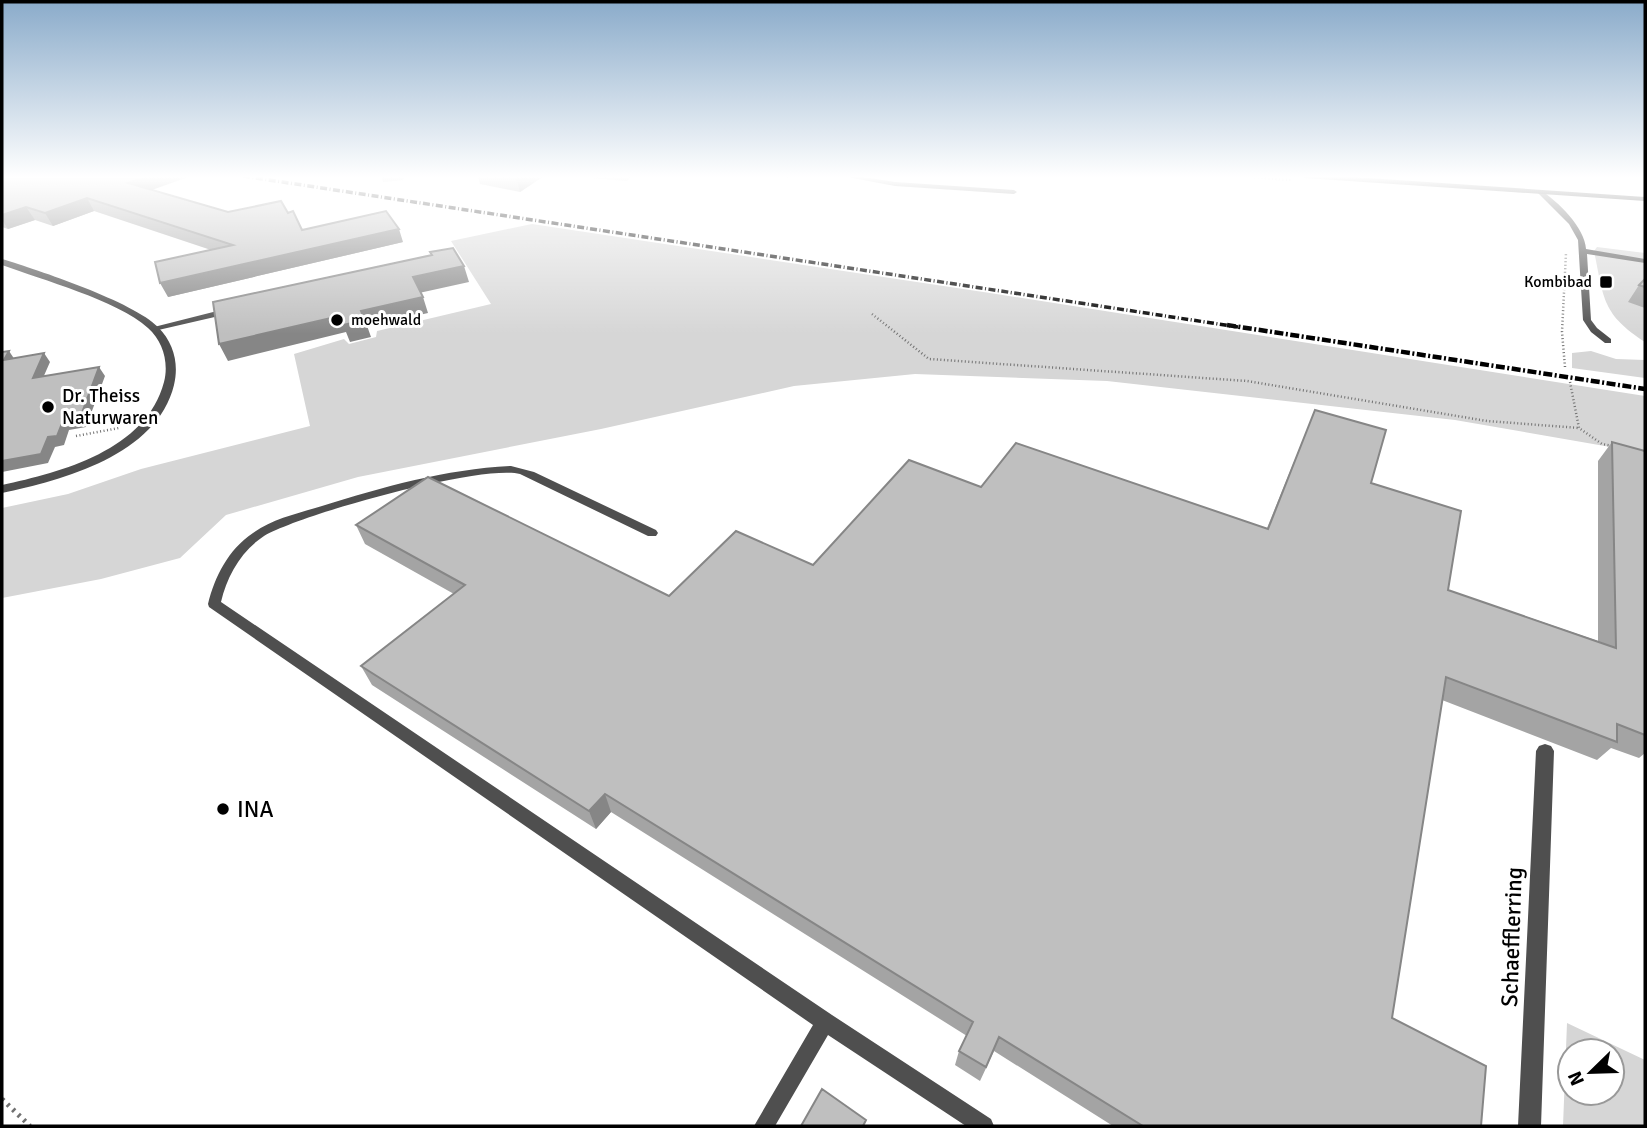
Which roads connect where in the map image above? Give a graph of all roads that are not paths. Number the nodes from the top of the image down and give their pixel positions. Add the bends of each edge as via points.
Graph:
1 (1575, 229) edge
2 (1583, 251) junction
3 (1645, 261) edge
4 (2, 262) edge
5 (237, 309) edge
6 (154, 328) junction
7 (1608, 341) dead end
8 (2, 489) edge
9 (652, 534) dead end
10 (1545, 751) dead end
11 (825, 1022) junction
12 (764, 1126) edge
13 (984, 1126) edge
14 (1529, 1126) edge

1 - 2 lane
2 - 3 lane
2 - 7 lane via 1587,320
4 - 6 street via 130,312
5 - 6 lane
6 - 8 street via 169,351 172,366 165,402 150,422 103,456
9 - 11 lane via 526,473 498,469 279,522 246,544 227,566 214,604
10 - 14 street, Schaefflerring
11 - 12 lane
11 - 13 lane

